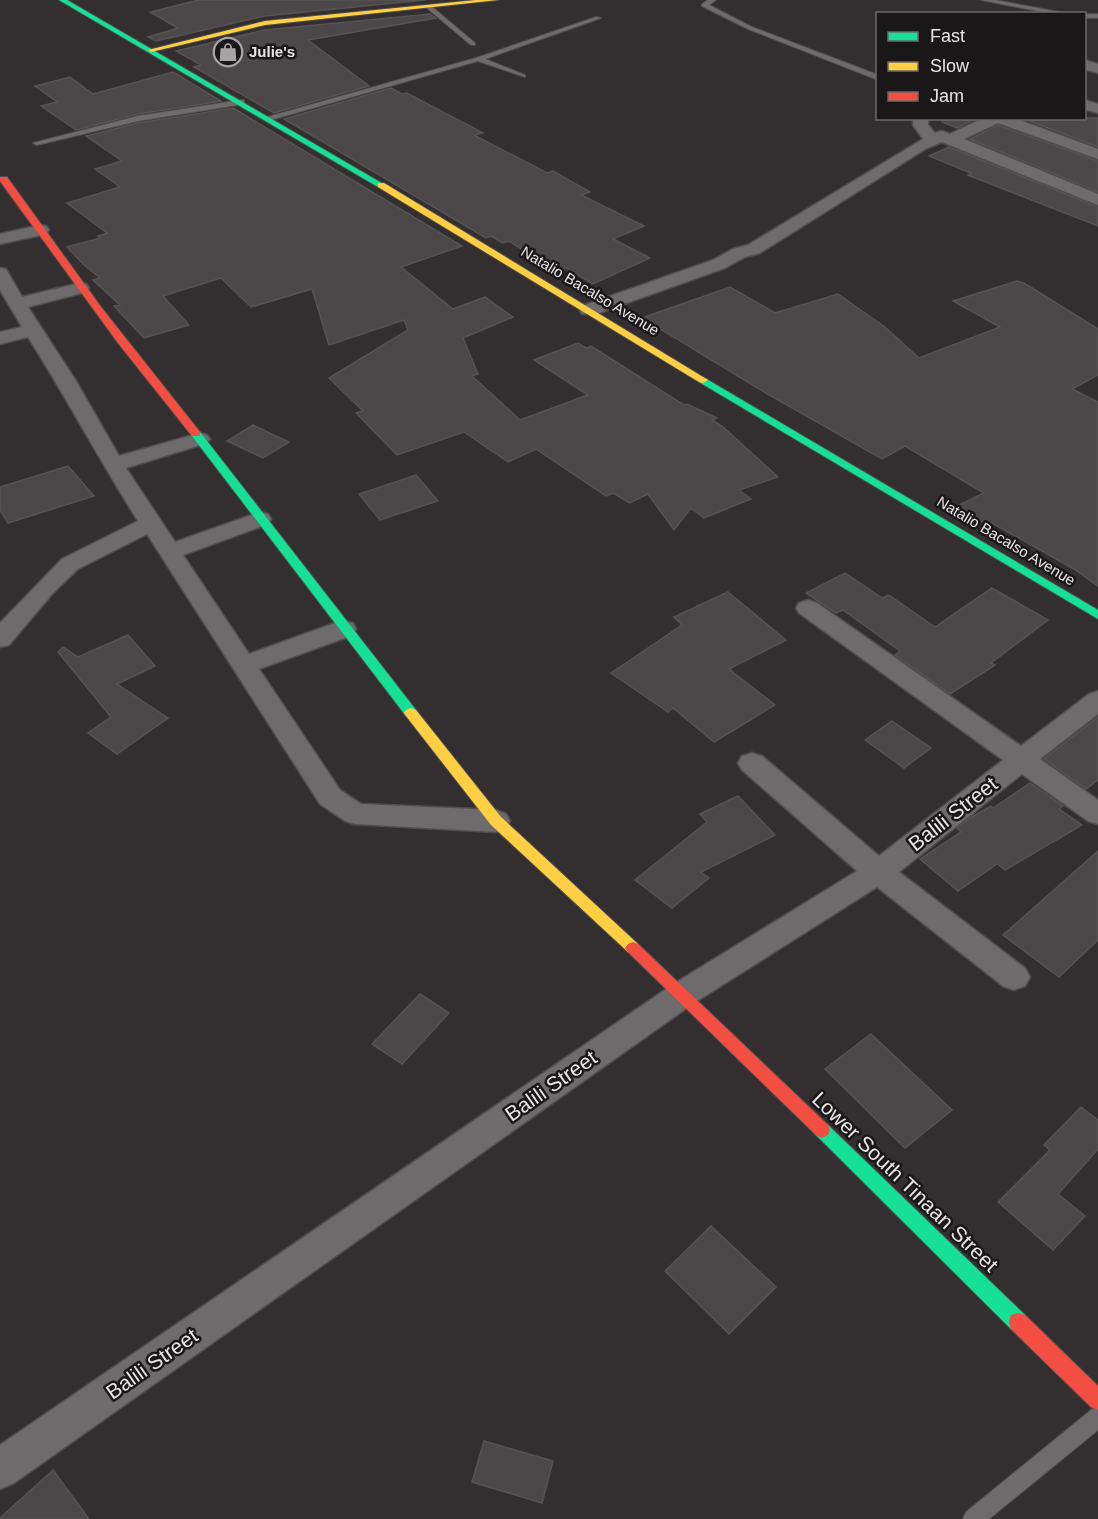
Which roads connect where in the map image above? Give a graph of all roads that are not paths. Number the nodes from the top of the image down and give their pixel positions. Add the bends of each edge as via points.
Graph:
1 (63, 0) edge
2 (495, 0) edge
3 (713, 0) edge
4 (984, 0) edge
5 (429, 7) junction
6 (1055, 12) edge
7 (598, 18) dead end
8 (473, 44) dead end
9 (151, 50) junction
10 (478, 59) junction
11 (523, 76) dead end
12 (876, 77) edge
13 (241, 102) junction
14 (268, 118) junction
15 (920, 120) edge
16 (993, 120) edge
17 (1004, 120) edge
18 (941, 139) junction
19 (37, 144) dead end
20 (1098, 154) edge
21 (0, 179) edge
22 (1098, 200) edge
23 (40, 230) junction
24 (0, 239) edge
25 (0, 273) edge
26 (80, 288) junction
27 (17, 304) junction
28 (590, 310) junction
29 (32, 330) junction
30 (0, 338) edge
31 (200, 439) junction
32 (113, 465) junction
33 (261, 519) junction
34 (150, 524) junction
35 (169, 552) junction
36 (808, 608) dead end
37 (1098, 615) edge
38 (344, 629) junction
39 (0, 639) edge
40 (244, 665) junction
41 (1098, 700) edge
42 (1020, 761) junction
43 (752, 763) dead end
44 (1098, 814) edge
45 (496, 821) junction
46 (878, 872) junction
47 (1014, 977) dead end
48 (683, 994) junction
49 (1098, 1400) edge
50 (1098, 1417) edge
51 (0, 1469) edge
52 (973, 1519) edge

1 - 9 main road, Natalio Bacalso Avenue
2 - 5 main road
3 - 12 lane via 704,5 750,28
4 - 6 lane
5 - 8 lane
5 - 9 main road via 265,23
7 - 10 lane
9 - 13 main road, Natalio Bacalso Avenue
10 - 11 lane
10 - 14 lane
13 - 14 main road, Natalio Bacalso Avenue
13 - 19 lane via 130,120
14 - 28 main road, Natalio Bacalso Avenue
15 - 18 street via 921,125
16 - 18 street
17 - 20 street
18 - 22 street
18 - 28 street via 753,249
21 - 23 main road, Lower South Tinaan Street via 4,178
23 - 24 street
23 - 26 main road, Lower South Tinaan Street
25 - 27 street
26 - 27 street
26 - 31 main road, Lower South Tinaan Street
27 - 29 street
28 - 37 main road, Natalio Bacalso Avenue
29 - 30 street
29 - 32 street
31 - 32 street
31 - 33 main road, Lower South Tinaan Street
32 - 34 street
33 - 35 street
33 - 38 main road, Lower South Tinaan Street
34 - 35 street
34 - 39 street via 70,564
35 - 40 street
36 - 42 street
38 - 40 street
38 - 45 main road, Lower South Tinaan Street
40 - 45 street via 330,796 355,814
41 - 42 street, Balili Street
42 - 44 street
42 - 46 street, Balili Street
43 - 46 street
45 - 48 main road, Lower South Tinaan Street
46 - 47 street
46 - 48 street, Balili Street
48 - 49 main road, Lower South Tinaan Street
48 - 51 street, Balili Street
50 - 52 lane

